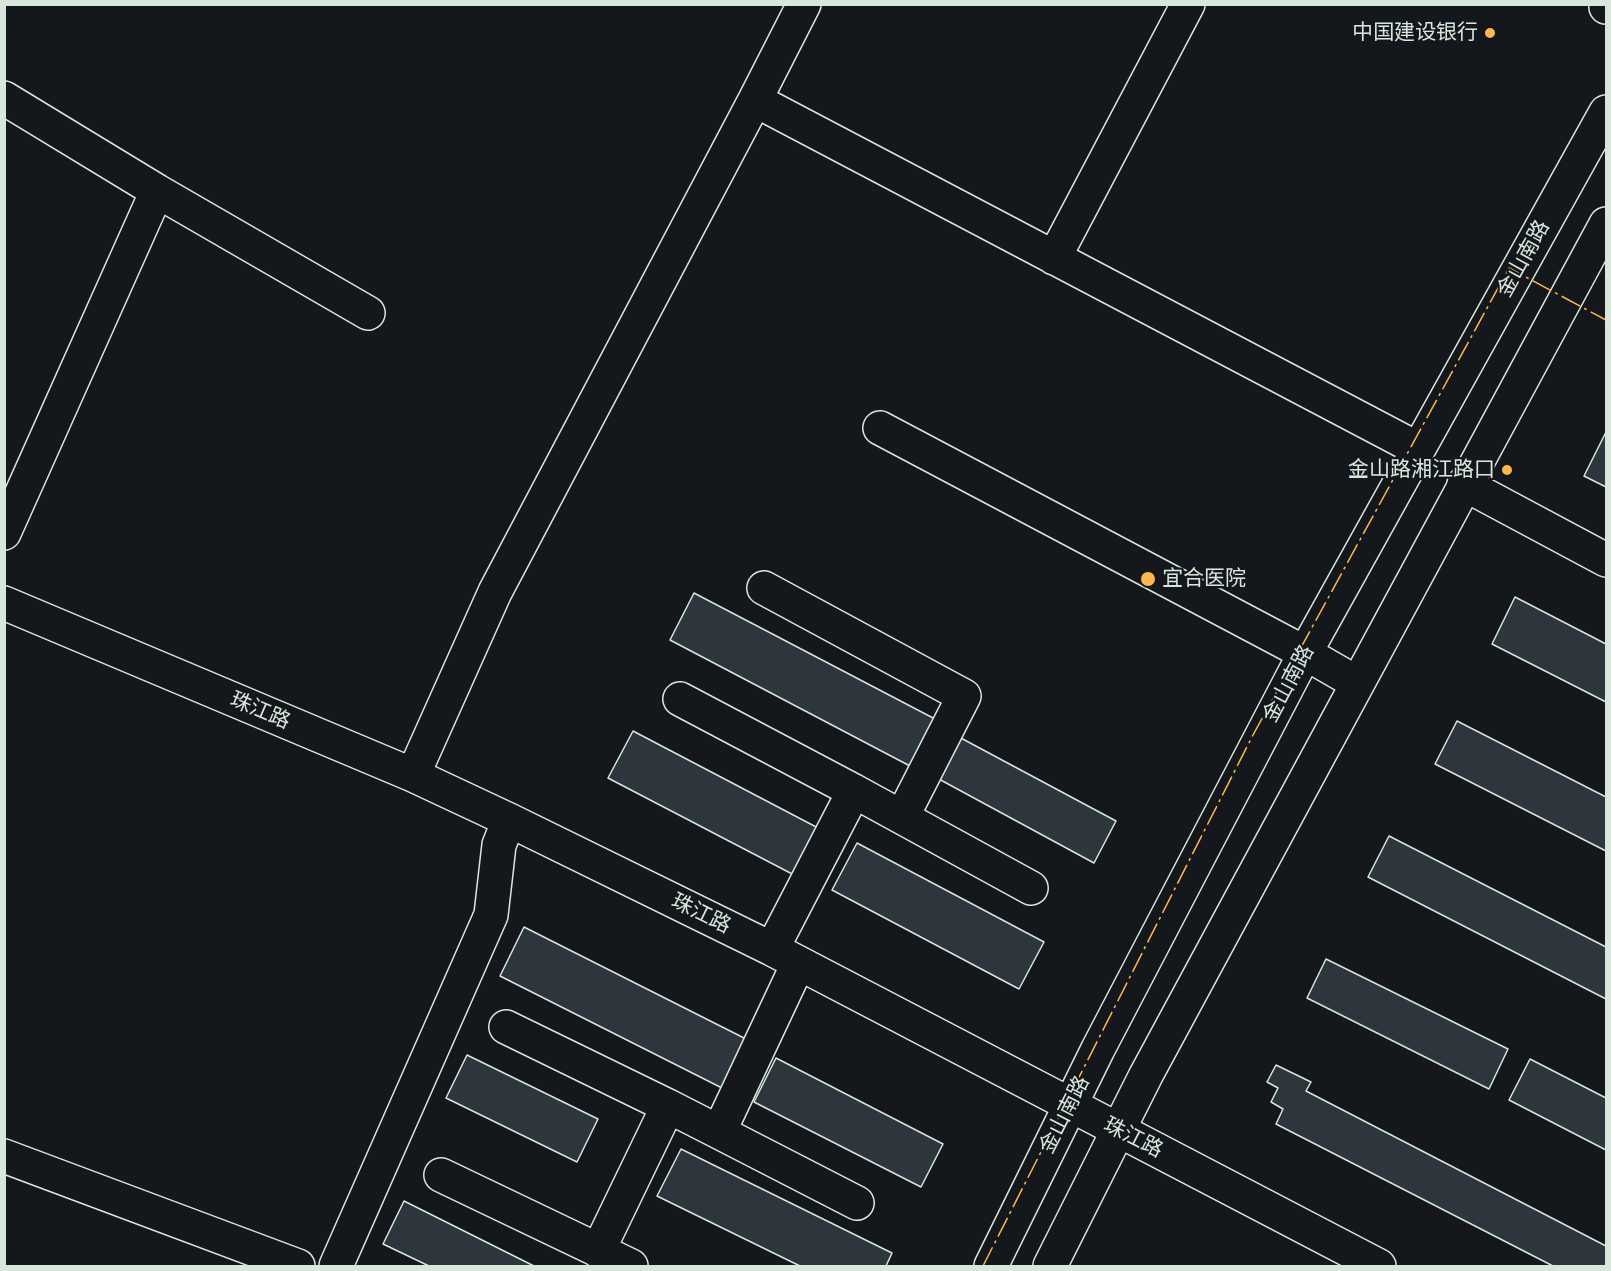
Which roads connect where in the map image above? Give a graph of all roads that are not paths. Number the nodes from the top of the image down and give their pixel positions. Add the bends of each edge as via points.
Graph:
1 (804, 4) edge
2 (1188, 4) edge
3 (4, 98) edge
4 (754, 100) junction
5 (1605, 112) edge
6 (157, 191) junction
7 (1606, 224) edge
8 (1054, 258) junction
9 (368, 313) dead end
10 (880, 428) dead end
11 (1418, 449) junction
12 (1464, 484) junction
13 (4, 533) edge
14 (1606, 560) edge
15 (764, 588) dead end
16 (4, 603) edge
17 (1305, 653) junction
18 (1357, 683) junction
19 (680, 699) dead end
20 (413, 775) junction
21 (854, 790) junction
22 (902, 817) junction
23 (509, 820) junction
24 (1031, 888) dead end
25 (785, 956) junction
26 (506, 1027) dead end
27 (668, 1106) junction
28 (1070, 1106) junction
29 (1117, 1130) junction
30 (718, 1132) junction
31 (4, 1156) edge
32 (441, 1175) dead end
33 (857, 1203) dead end
34 (598, 1251) junction
35 (284, 1264) edge
36 (336, 1266) edge
37 (631, 1266) edge
38 (991, 1266) edge
39 (1050, 1266) edge
40 (1379, 1266) edge

1 - 4 street
2 - 8 street
3 - 6 street
4 - 8 street
4 - 20 street via 495,592
5 - 11 street, 金山南路
6 - 9 street
6 - 13 street
7 - 12 street
8 - 11 street
10 - 17 street
11 - 17 street, 金山南路
12 - 14 street
12 - 18 street
15 - 22 street via 964,696
16 - 20 street, 珠江路
17 - 18 street
17 - 28 street, 金山南路
18 - 29 street
19 - 21 street
20 - 23 street, 珠江路
21 - 22 street
21 - 25 street
22 - 24 street
23 - 25 street, 珠江路
23 - 36 street via 499,845 490,915
25 - 28 street, 珠江路
25 - 30 street
26 - 27 street
27 - 30 street
27 - 34 street
28 - 29 street, 珠江路
28 - 38 street, 金山南路
29 - 39 street
29 - 40 street, 珠江路
30 - 33 street
31 - 35 street
32 - 34 street
34 - 37 street

